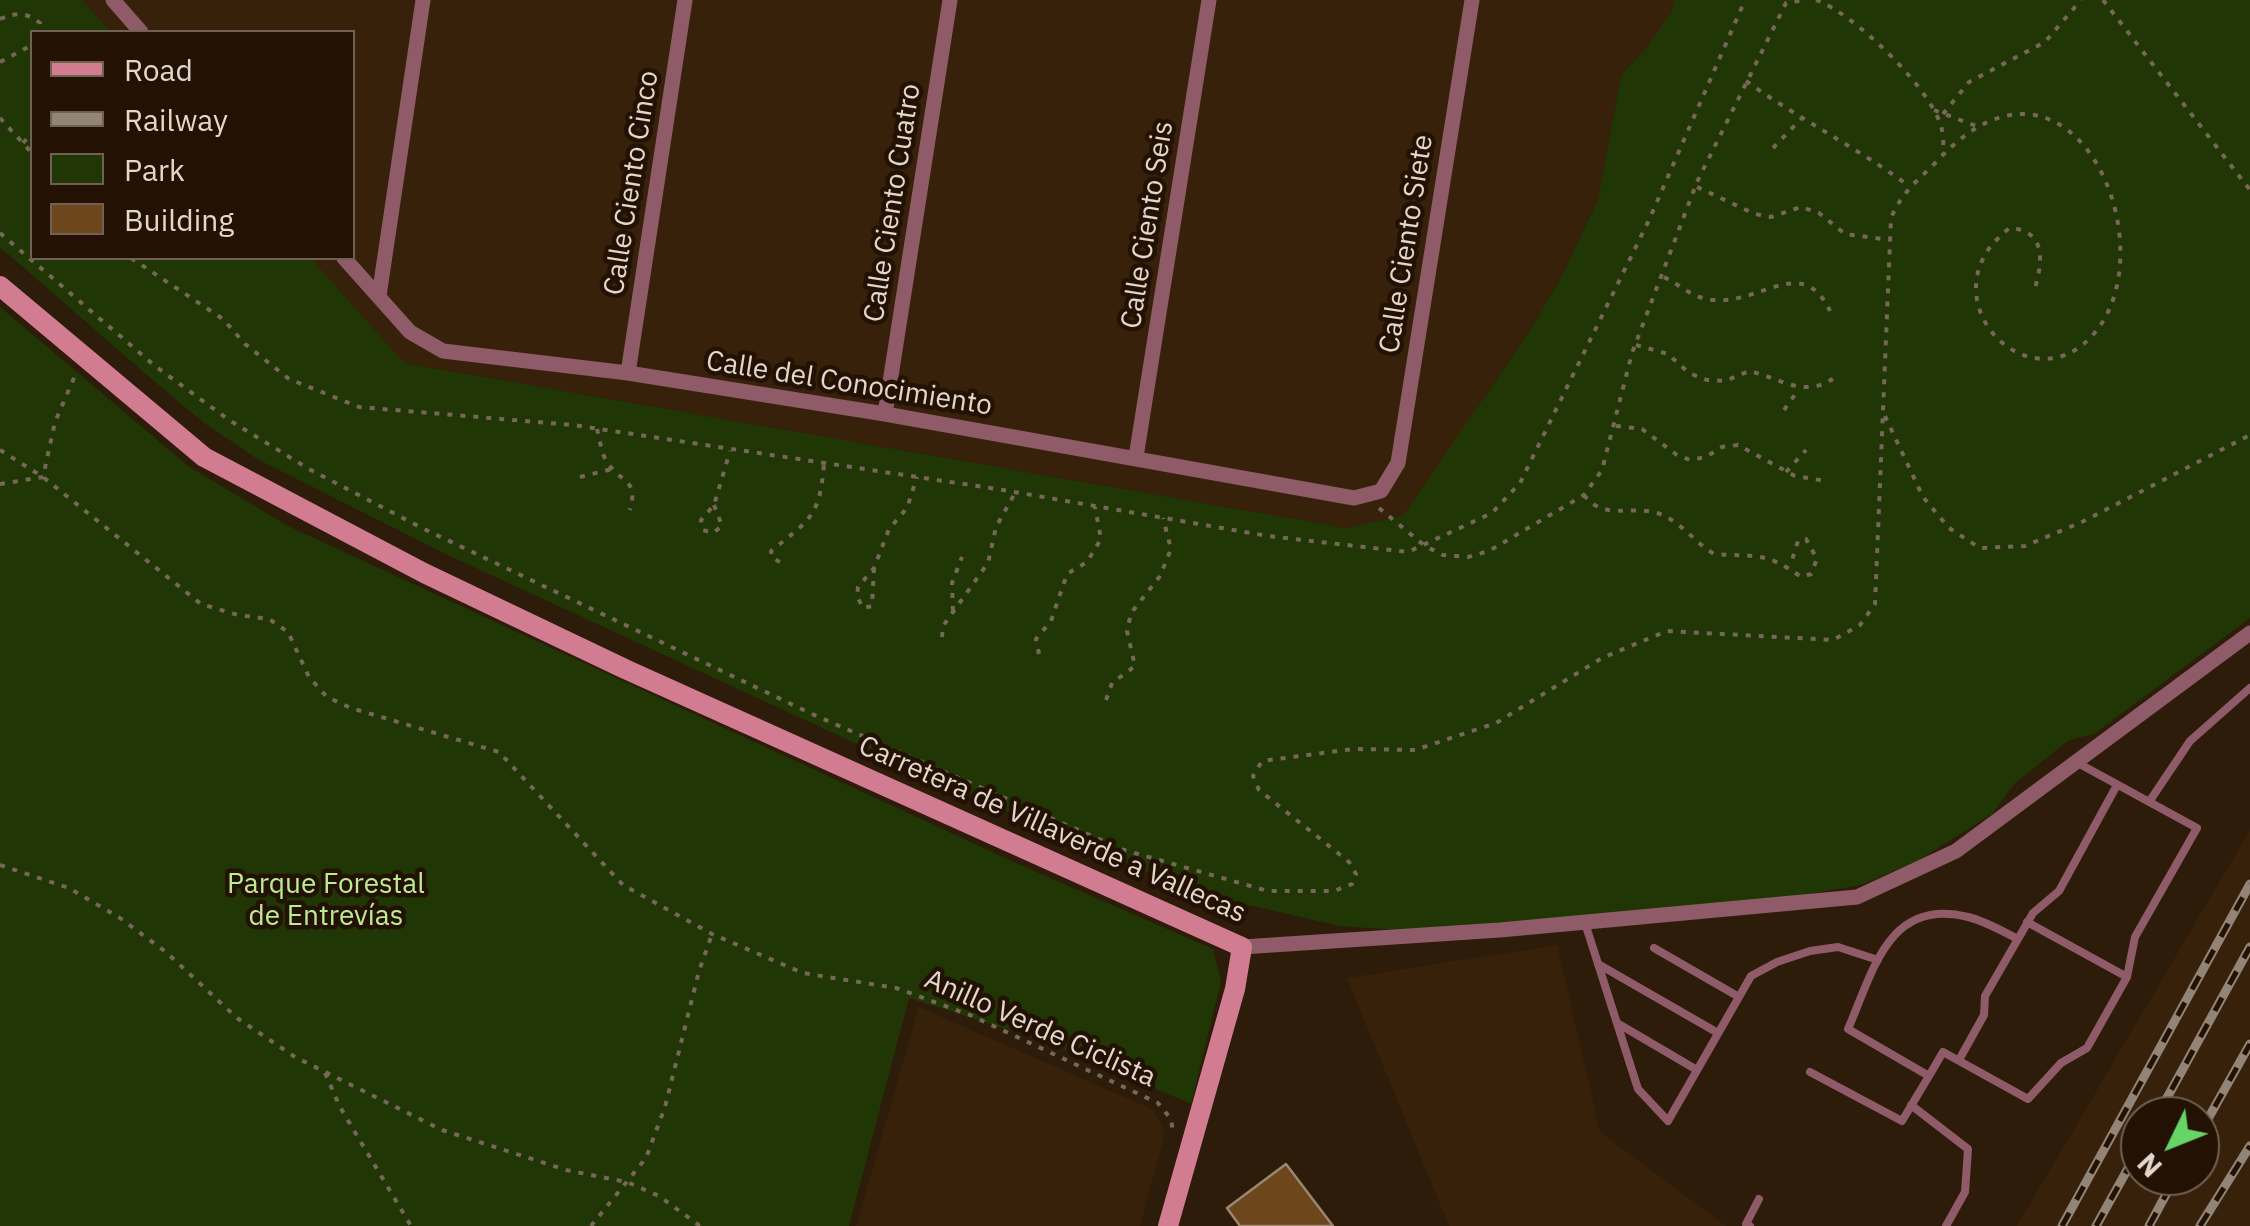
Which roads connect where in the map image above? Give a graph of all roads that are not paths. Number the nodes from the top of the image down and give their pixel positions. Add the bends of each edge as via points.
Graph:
1 (112, 0) edge
2 (423, 0) edge
3 (684, 0) edge
4 (950, 0) edge
5 (1210, 0) edge
6 (1472, 0) edge
7 (128, 8) edge
8 (140, 30) edge
9 (346, 260) edge
10 (0, 286) edge
11 (379, 296) junction
12 (628, 374) junction
13 (885, 414) junction
14 (1136, 457) junction
15 (1374, 493) joint
16 (2250, 634) edge
17 (2250, 688) edge
18 (2076, 762) junction
19 (2117, 785) junction
20 (2149, 802) junction
21 (1585, 922) junction
22 (2028, 922) junction
23 (2018, 939) junction
24 (1242, 947) junction
25 (1654, 948) dead end
26 (1878, 960) junction
27 (1598, 964) junction
28 (2126, 976) junction
29 (1739, 997) junction
30 (1617, 1023) junction
31 (1718, 1033) junction
32 (1959, 1060) junction
33 (1697, 1070) junction
34 (1810, 1072) dead end
35 (1929, 1076) junction
36 (1911, 1106) junction
37 (1759, 1200) dead end
38 (1168, 1226) edge
39 (1750, 1226) edge
40 (1946, 1226) edge

1 - 7 street
2 - 11 street
3 - 12 street, Calle Ciento Cinco
4 - 13 street, Calle Ciento Cuatro
5 - 14 street, Calle Ciento Seis
6 - 15 street, Calle Ciento Siete via 1398,463
7 - 8 street
9 - 11 street, Calle del Conocimiento
10 - 24 main road, Carretera de Villaverde a Vallecas via 204,457 625,670
11 - 12 street, Calle del Conocimiento via 410,332 443,351
12 - 13 street, Calle del Conocimiento
13 - 14 street, Calle del Conocimiento
14 - 15 street, Calle del Conocimiento via 1354,498
16 - 18 street, Carretera de Villaverde a Vallecas
17 - 20 lane via 2190,741
18 - 19 lane
18 - 21 street, Carretera de Villaverde a Vallecas via 1956,851 1857,897
19 - 20 lane
19 - 22 lane via 2058,891
20 - 28 lane via 2196,828 2134,937
21 - 24 street, Carretera de Villaverde a Vallecas
21 - 27 lane
22 - 23 lane
22 - 28 lane
23 - 26 lane via 1970,917 1936,912 1888,938
23 - 32 lane
24 - 38 main road
25 - 29 lane
26 - 29 lane via 1838,946 1810,951 1750,976
26 - 35 lane via 1848,1029
27 - 30 lane
27 - 31 lane
28 - 32 lane via 2086,1048 2061,1063 2028,1099
29 - 31 lane
30 - 33 lane
30 - 33 lane via 1638,1089 1668,1121
31 - 33 lane
32 - 35 lane via 1942,1052
34 - 36 lane via 1902,1121
35 - 36 lane
36 - 40 lane via 1968,1149 1966,1192
37 - 39 lane

